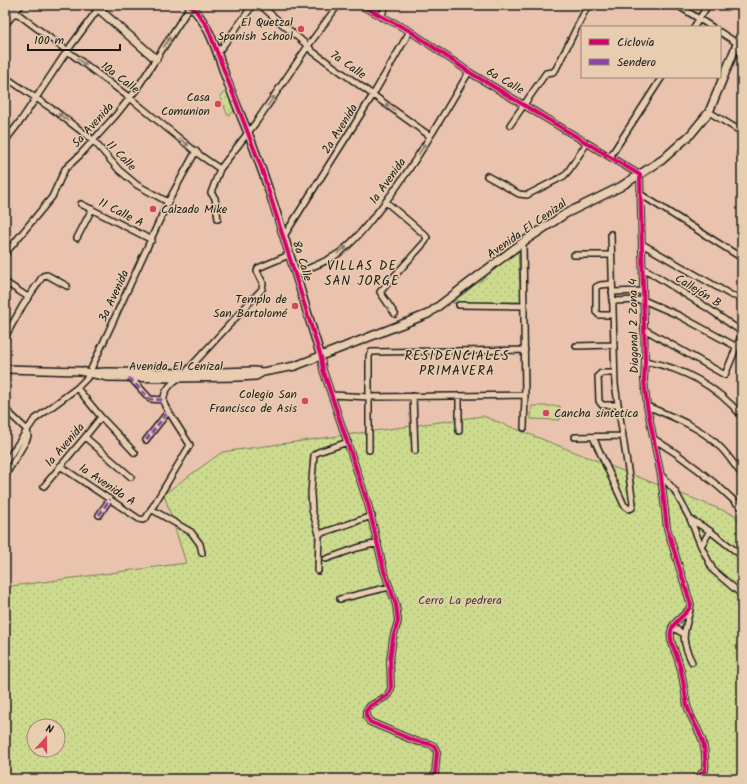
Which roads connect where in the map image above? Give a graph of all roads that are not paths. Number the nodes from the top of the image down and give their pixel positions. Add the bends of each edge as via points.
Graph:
1 (6, 5) edge
2 (21, 5) edge
3 (190, 5) edge
4 (253, 5) edge
5 (260, 5) edge
6 (338, 5) edge
7 (360, 5) edge
8 (386, 5) edge
9 (588, 5) edge
10 (677, 5) edge
11 (708, 5) edge
12 (98, 6) edge
13 (15, 12) junction
14 (381, 16) junction
15 (699, 19) junction
16 (5, 25) edge
17 (695, 26) edge
18 (710, 26) edge
19 (410, 31) junction
20 (742, 32) edge
21 (721, 33) edge
22 (738, 43) junction
23 (308, 46) junction
24 (67, 51) junction
25 (217, 54) junction
26 (156, 59) junction
27 (469, 72) junction
28 (5, 77) edge
29 (661, 78) edge
30 (373, 95) junction
31 (35, 98) junction
32 (130, 98) junction
33 (524, 104) junction
34 (709, 112) junction
35 (510, 125) dead end
36 (247, 132) junction
37 (742, 132) edge
38 (430, 136) junction
39 (93, 140) junction
40 (5, 141) edge
41 (587, 142) junction
42 (196, 151) junction
43 (610, 157) junction
44 (220, 169) junction
45 (640, 174) junction
46 (487, 176) dead end
47 (640, 194) junction
48 (168, 202) junction
49 (386, 202) junction
50 (81, 204) dead end
51 (92, 209) junction
52 (218, 219) dead end
53 (611, 234) dead end
54 (284, 236) junction
55 (77, 238) dead end
56 (152, 240) junction
57 (523, 242) junction
58 (642, 244) junction
59 (5, 254) edge
60 (289, 255) junction
61 (574, 255) dead end
62 (611, 255) junction
63 (742, 258) edge
64 (643, 268) junction
65 (295, 274) junction
66 (5, 282) edge
67 (612, 284) junction
68 (67, 286) dead end
69 (643, 291) junction
70 (612, 292) junction
71 (28, 297) junction
72 (742, 298) edge
73 (643, 300) junction
74 (612, 301) junction
75 (459, 305) dead end
76 (524, 306) junction
77 (395, 314) dead end
78 (612, 315) junction
79 (644, 329) junction
80 (742, 332) edge
81 (5, 337) edge
82 (613, 345) junction
83 (576, 346) dead end
84 (737, 347) junction
85 (525, 350) junction
86 (321, 357) junction
87 (645, 361) junction
88 (5, 368) edge
89 (263, 372) junction
90 (90, 373) junction
91 (186, 373) junction
92 (614, 373) junction
93 (129, 375) junction
94 (177, 378) junction
95 (77, 388) junction
96 (332, 395) junction
97 (525, 395) junction
98 (413, 396) junction
99 (459, 396) junction
100 (369, 397) junction
101 (163, 400) junction
102 (618, 405) junction
103 (647, 406) junction
104 (5, 409) edge
105 (168, 412) junction
106 (742, 416) edge
107 (101, 417) junction
108 (524, 428) dead end
109 (27, 430) junction
110 (459, 431) dead end
111 (623, 436) junction
112 (85, 437) junction
113 (575, 437) dead end
114 (593, 437) junction
115 (654, 439) junction
116 (146, 440) dead end
117 (348, 442) junction
118 (369, 450) dead end
119 (414, 451) dead end
120 (135, 453) dead end
121 (5, 463) edge
122 (60, 466) junction
123 (742, 475) edge
124 (5, 476) edge
125 (661, 476) junction
126 (131, 477) dead end
127 (44, 486) dead end
128 (110, 499) junction
129 (742, 508) edge
130 (151, 509) junction
131 (99, 515) dead end
132 (372, 516) junction
133 (690, 519) junction
134 (710, 531) junction
135 (319, 534) junction
136 (378, 543) junction
137 (701, 546) junction
138 (202, 553) dead end
139 (742, 556) edge
140 (326, 559) dead end
141 (318, 571) dead end
142 (389, 587) junction
143 (742, 595) edge
144 (340, 599) dead end
145 (690, 609) junction
146 (672, 627) junction
147 (684, 634) junction
148 (692, 662) dead end
149 (436, 779) edge
150 (693, 779) edge

1 - 13 street, 10a Calle
2 - 13 street
3 - 25 street, 8a Calle via 206,26
26 -> 3 street, 5a Avenida
4 - 25 street
5 - 23 street, 7a Calle
6 - 23 street
7 - 14 street, 6a Calle
8 - 14 street
9 - 33 street via 556,69 546,74
10 - 15 street
11 - 15 street
12 - 24 street
12 - 26 street
13 - 16 street
13 - 24 street, 10a Calle
14 - 19 street, 6a Calle
15 - 17 street
15 - 18 street
19 - 27 street, 6a Calle
19 - 30 street, 2a Avenida
20 - 22 street, Avenida El Cenizal
21 - 22 street
22 - 34 street, Avenida El Cenizal
23 - 30 street, 7a Calle
36 -> 23 street
24 - 31 street
24 -> 32 street, 10a Calle
25 - 36 street, 8a Calle
26 - 32 street, 5a Avenida
27 - 33 street, 6a Calle
27 - 38 street, 1a Avenida
28 - 31 street, 11 Calle
29 - 43 street
38 -> 30 street, 7a Calle
30 - 54 street, 2a Avenida
39 -> 31 street, 11 Calle
31 - 40 street
32 - 39 street, 5a Avenida
32 -> 42 street, 10a Calle
33 - 35 street
33 - 41 street, 6a Calle
34 - 37 street
34 - 45 street, Avenida El Cenizal via 691,134 662,160
36 - 44 street
36 - 54 street, 8a Calle
49 -> 38 street, 1a Avenida
39 - 48 street, 11 Calle via 128,179
39 - 59 street, 5a Avenida via 65,169 52,197
41 - 43 street, 6a Calle
41 - 46 street via 564,176 527,195 519,194
42 - 44 street, 10a Calle
42 - 48 street, 3a Avenida
43 - 45 street, 6a Calle
44 - 52 street via 211,193 215,198
45 - 47 street, Diagonal 2 Zona 4
45 - 57 street, Avenida El Cenizal via 620,187 565,214
47 - 58 street, Diagonal 2 Zona 4
47 - 63 street
48 - 56 street, 3a Avenida
65 -> 49 street, 1a Avenida via 343,250
49 - 77 street via 427,238 380,292
50 - 51 street, 11 Calle A
51 - 55 street
51 - 56 street, 11 Calle A
53 - 62 street
54 - 60 street, 8a Calle
56 - 90 street, 3a Avenida
57 - 76 street
57 - 86 street, Avenida El Cenizal via 428,314
58 - 64 street, Diagonal 2 Zona 4
58 - 72 street via 731,295
60 - 65 street, 8a Calle
60 - 91 street via 258,268 257,272 263,283 262,289
61 - 62 street
62 - 67 street
64 - 69 street, Diagonal 2 Zona 4
64 - 80 street, Callejón B
65 - 86 street, 8a Calle
66 - 71 street
67 - 70 street
67 - 78 street via 596,287 597,315
68 - 71 street via 46,275
69 - 70 street
69 - 73 street, Diagonal 2 Zona 4
70 - 74 street
71 - 81 street
73 - 74 street
73 - 79 street, Diagonal 2 Zona 4
73 - 84 street via 678,315
74 - 78 street
75 - 76 street
76 - 85 street
78 - 82 street
79 - 84 street via 725,375
79 - 87 street, Diagonal 2 Zona 4
80 - 84 street
82 - 83 street
82 - 92 street
85 - 97 street
85 - 100 street via 374,352 369,356
86 - 89 street, Avenida El Cenizal via 295,366
86 - 96 street, 8a Calle
87 - 103 street, Diagonal 2 Zona 4
87 - 106 street via 675,368 701,381
88 - 90 street, Avenida El Cenizal
89 - 91 street, Avenida El Cenizal
89 - 94 street, Avenida El Cenizal via 256,376 243,377
90 - 93 street, Avenida El Cenizal
90 - 95 street, 3a Avenida
91 - 93 street, Avenida El Cenizal
91 - 94 street
92 - 102 street
92 - 102 street via 601,373 598,376 599,401 602,405
93 - 94 street, Avenida El Cenizal
93 - 101 street via 150,400
94 - 101 street
95 - 107 street
95 - 109 street, 3a Avenida via 39,415
96 - 100 street
96 - 117 street, 8a Calle
97 - 99 street
97 - 108 street
98 - 99 street
98 - 100 street
98 - 119 street
99 - 110 street
100 - 118 street
101 - 105 street
102 - 111 street
103 - 115 street, Diagonal 2 Zona 4
103 - 123 street via 682,420 720,446
104 - 109 street
105 - 116 street
105 - 130 street via 190,444
107 - 112 street, 1a Avenida
107 - 120 street
109 - 121 street, 3a Avenida
109 - 124 street, 3a Avenida via 27,439
111 - 114 street
111 - 114 street via 633,503 629,509 624,505
112 - 122 street, 1a Avenida
112 - 126 street
113 - 114 street
115 - 125 street, Diagonal 2 Zona 4
115 - 129 street via 704,473
117 - 132 street, 8a Calle
117 - 135 street via 314,455 311,498
122 - 127 street, 1a Avenida
122 - 128 street, 1a Avenida A
125 - 133 street via 675,491
125 - 145 street, Diagonal 2 Zona 4 via 667,528 691,601
128 - 130 street, 1a Avenida A via 138,519 143,520 147,517
128 - 131 street
130 - 138 street via 191,532 200,544
132 - 135 street
132 - 136 street, 8a Calle
133 - 134 street
133 - 137 street
134 - 137 street
134 - 139 street
135 - 141 street
136 - 140 street
136 - 142 street, 8a Calle
137 - 143 street via 713,570
142 - 144 street
142 - 149 street, 8a Calle via 396,605 398,621 390,660 391,689 387,696 370,706 366,716 370,722 415,742 434,746 437,752 434,774
145 - 146 street
145 - 147 street
146 - 147 street
146 - 150 street via 670,634 687,706 704,750 705,770
147 - 148 street via 683,640

